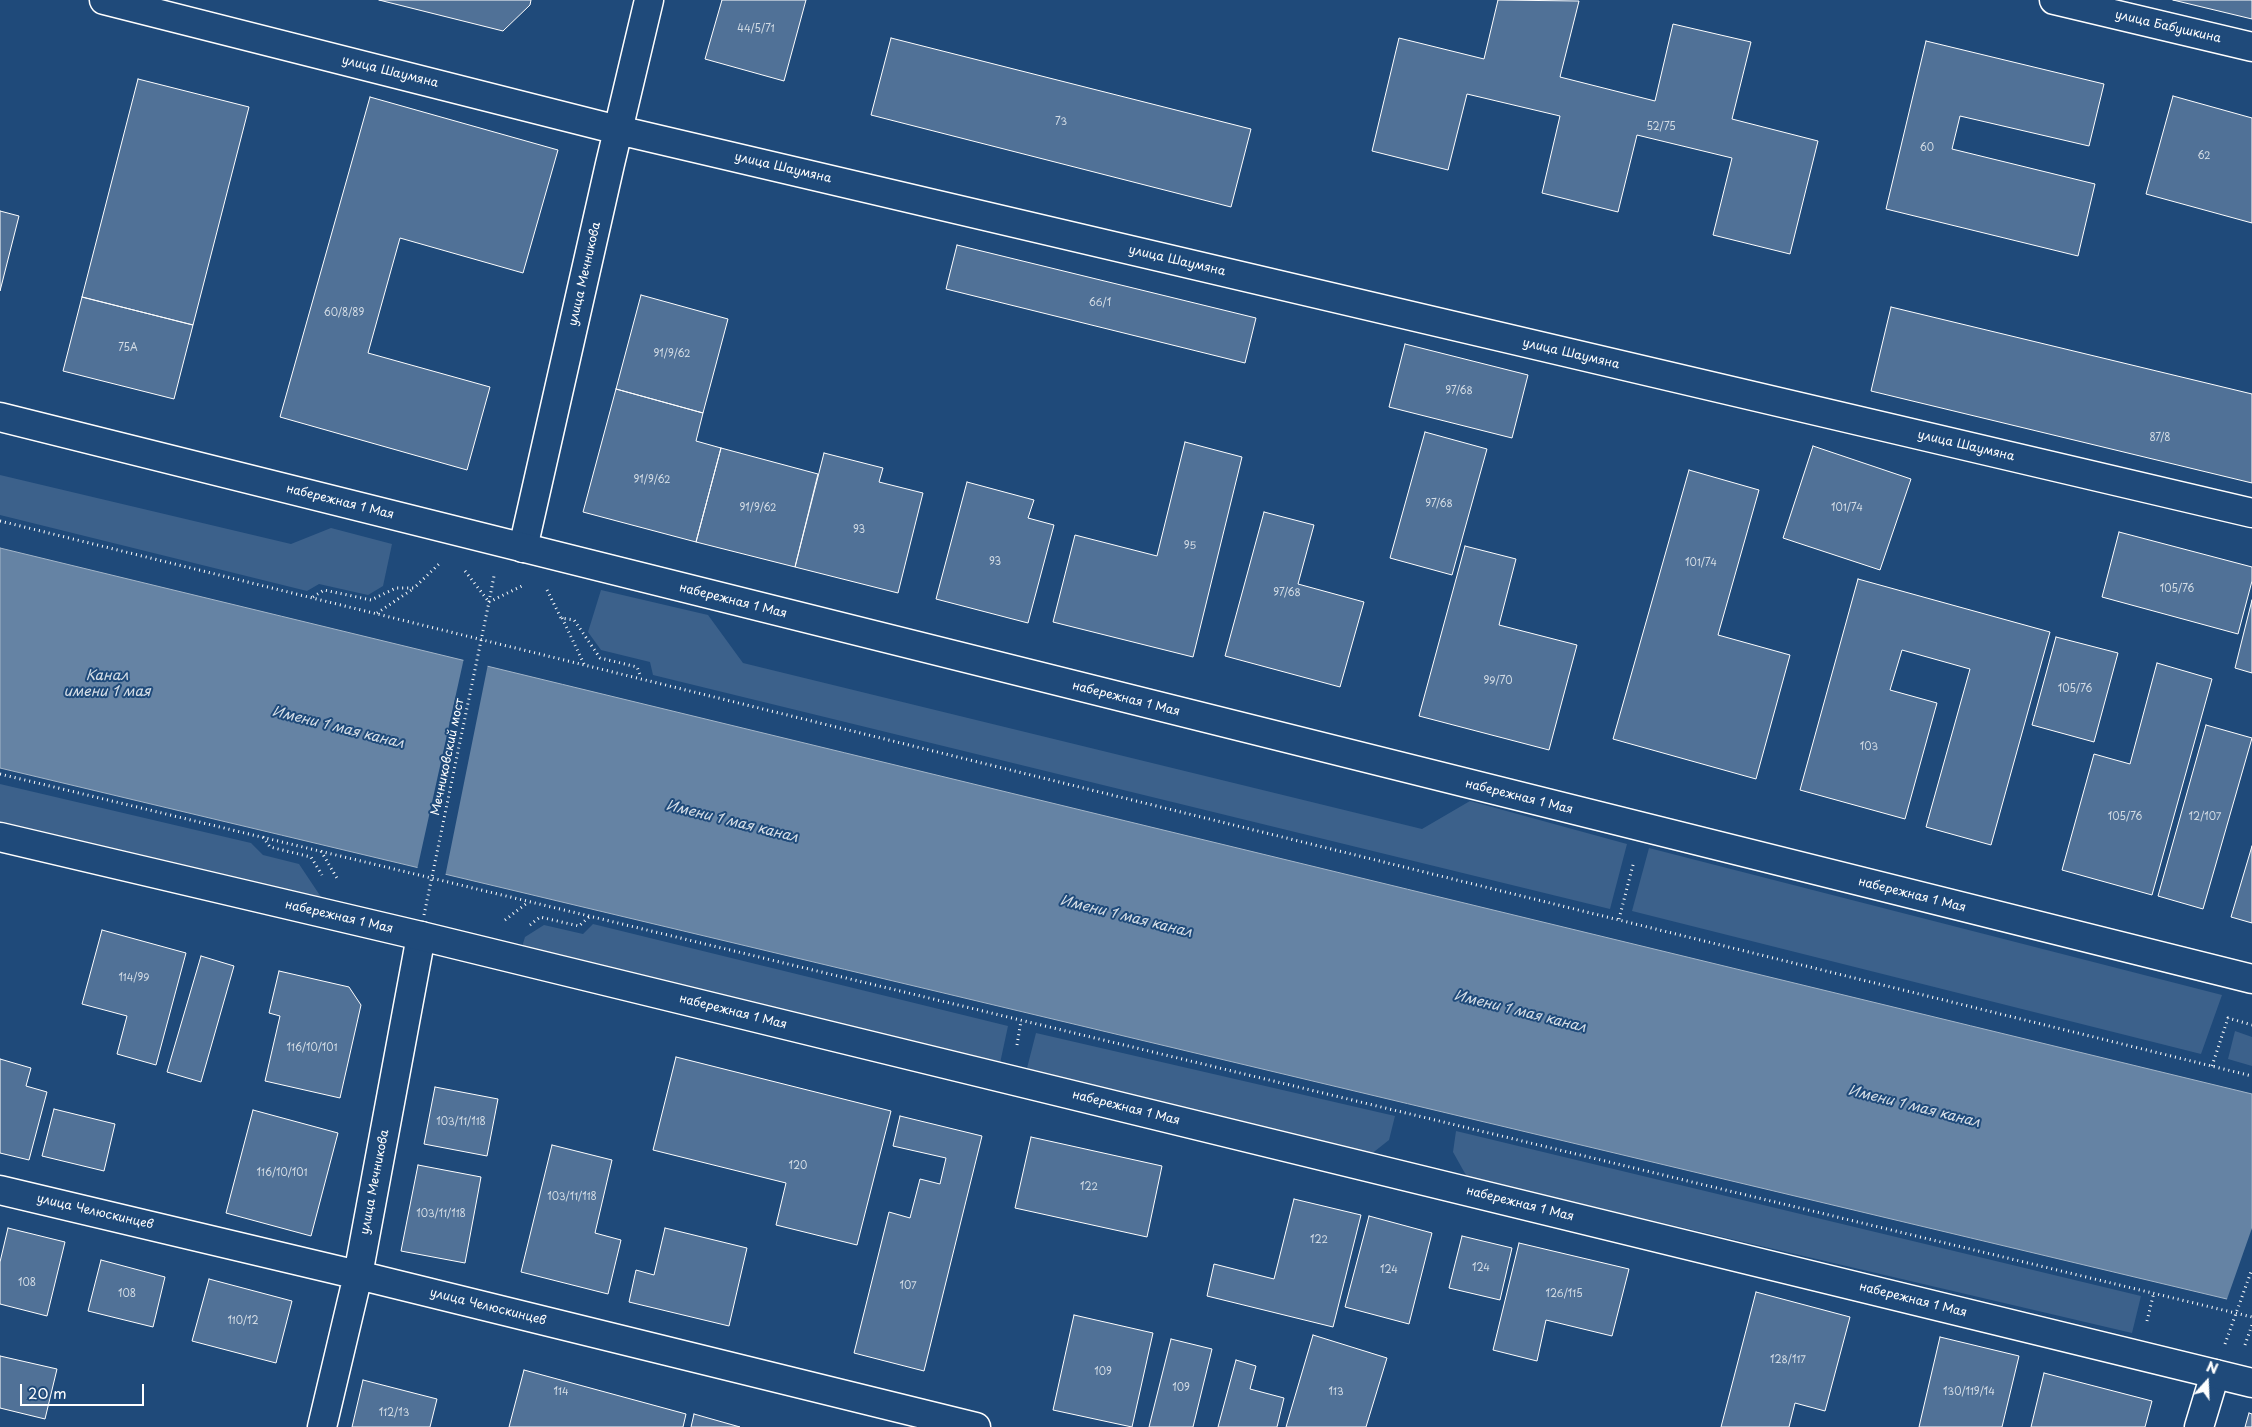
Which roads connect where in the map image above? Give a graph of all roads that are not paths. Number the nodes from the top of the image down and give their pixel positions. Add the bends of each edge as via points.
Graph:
1 (104, 0) edge
2 (650, 0) edge
3 (2054, 0) edge
4 (2252, 47) edge
5 (618, 130) junction
6 (0, 417) edge
7 (2252, 514) edge
8 (523, 548) junction
9 (0, 838) edge
10 (422, 926) junction
11 (2252, 979) edge
12 (0, 1190) edge
13 (358, 1275) junction
14 (2215, 1374) junction
15 (2252, 1383) edge
16 (322, 1427) edge
17 (976, 1427) edge
18 (2199, 1427) edge

1 - 5 main road, улица Шаумяна
2 - 5 main road, улица Мечникова
3 - 4 main road, улица Бабушкина
5 - 7 main road, улица Шаумяна
5 - 8 main road, улица Мечникова
6 - 8 main road, набережная 1 Мая
8 - 11 main road, набережная 1 Мая
9 - 10 main road, набережная 1 Мая
10 - 13 main road, улица Мечникова
10 - 14 main road, набережная 1 Мая
12 - 13 main road, улица Челюскинцев
13 - 16 main road, улица Мечникова
13 - 17 main road, улица Челюскинцев
14 - 15 main road, набережная 1 Мая
14 - 18 main road

